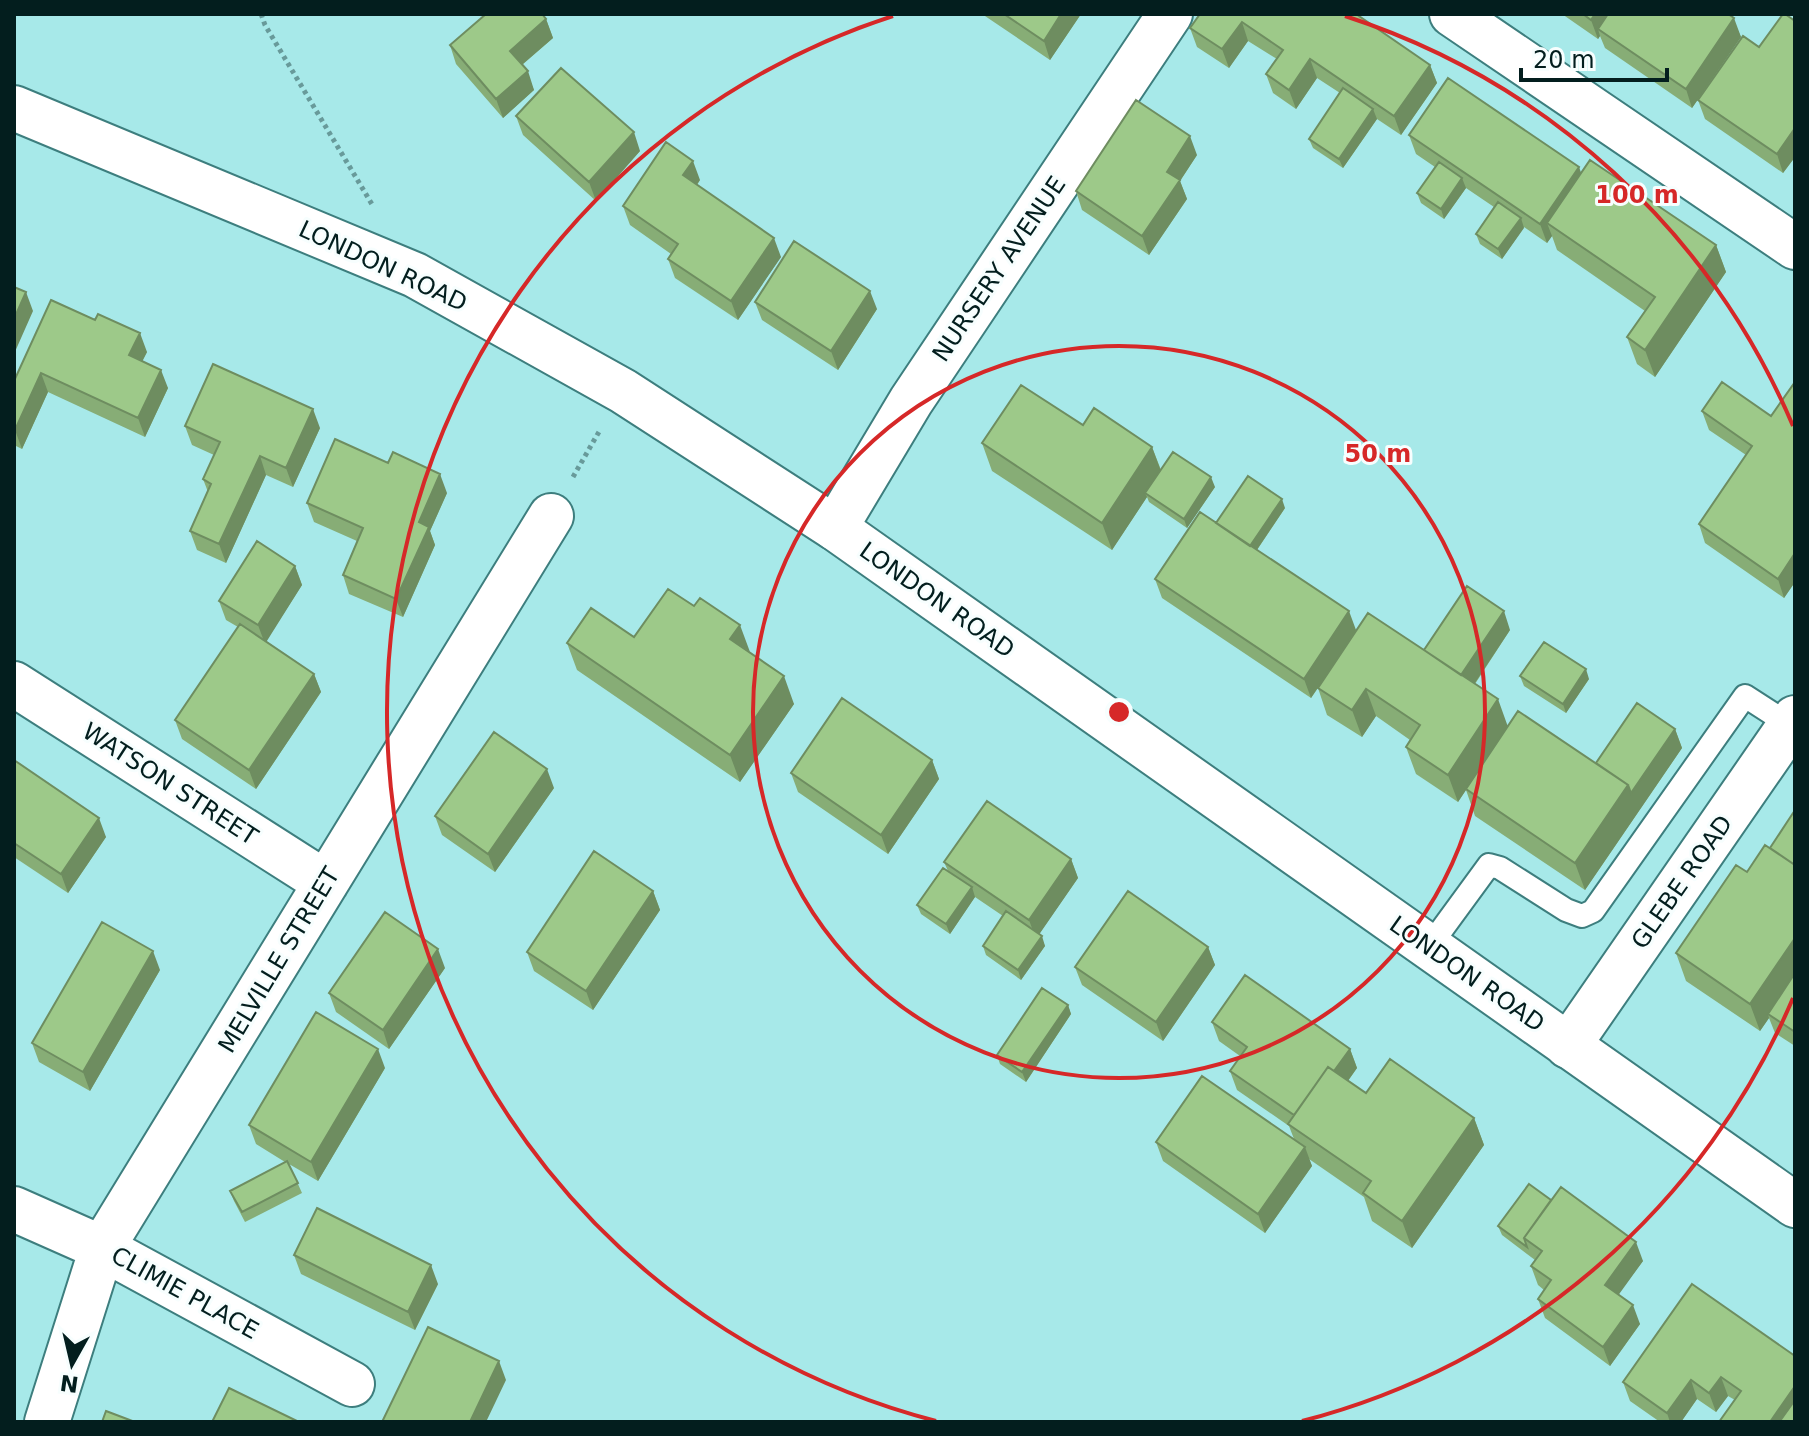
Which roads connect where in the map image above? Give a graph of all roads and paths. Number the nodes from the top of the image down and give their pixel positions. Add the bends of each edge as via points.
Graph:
1 (261, 14) edge
2 (1170, 14) edge
3 (1452, 14) edge
4 (14, 108) edge
5 (376, 209) dead end
6 (1795, 247) edge
7 (623, 391) junction
8 (551, 516) joint
9 (835, 528) junction
10 (14, 684) edge
11 (1793, 722) edge
12 (326, 883) junction
13 (1429, 947) junction
14 (1568, 1046) junction
15 (1795, 1205) edge
16 (14, 1209) edge
17 (102, 1248) junction
18 (352, 1384) dead end
19 (47, 1422) edge

1 - 5 path
2 - 9 street, NURSERY AVENUE via 911,401
3 - 6 street
4 - 7 street, LONDON ROAD via 415,275
7 - 8 path
7 - 9 street, LONDON ROAD
8 - 12 street, MELVILLE STREET
9 - 13 street, LONDON ROAD
10 - 12 street, WATSON STREET
11 - 13 lane via 1745,696 1593,911 1582,916 1566,910 1489,865
11 - 14 street, GLEBE ROAD
12 - 17 street, MELVILLE STREET
13 - 14 street, LONDON ROAD
14 - 15 street, LONDON ROAD
16 - 17 street, CLIMIE PLACE
17 - 18 street, CLIMIE PLACE
17 - 19 street, MELVILLE STREET

